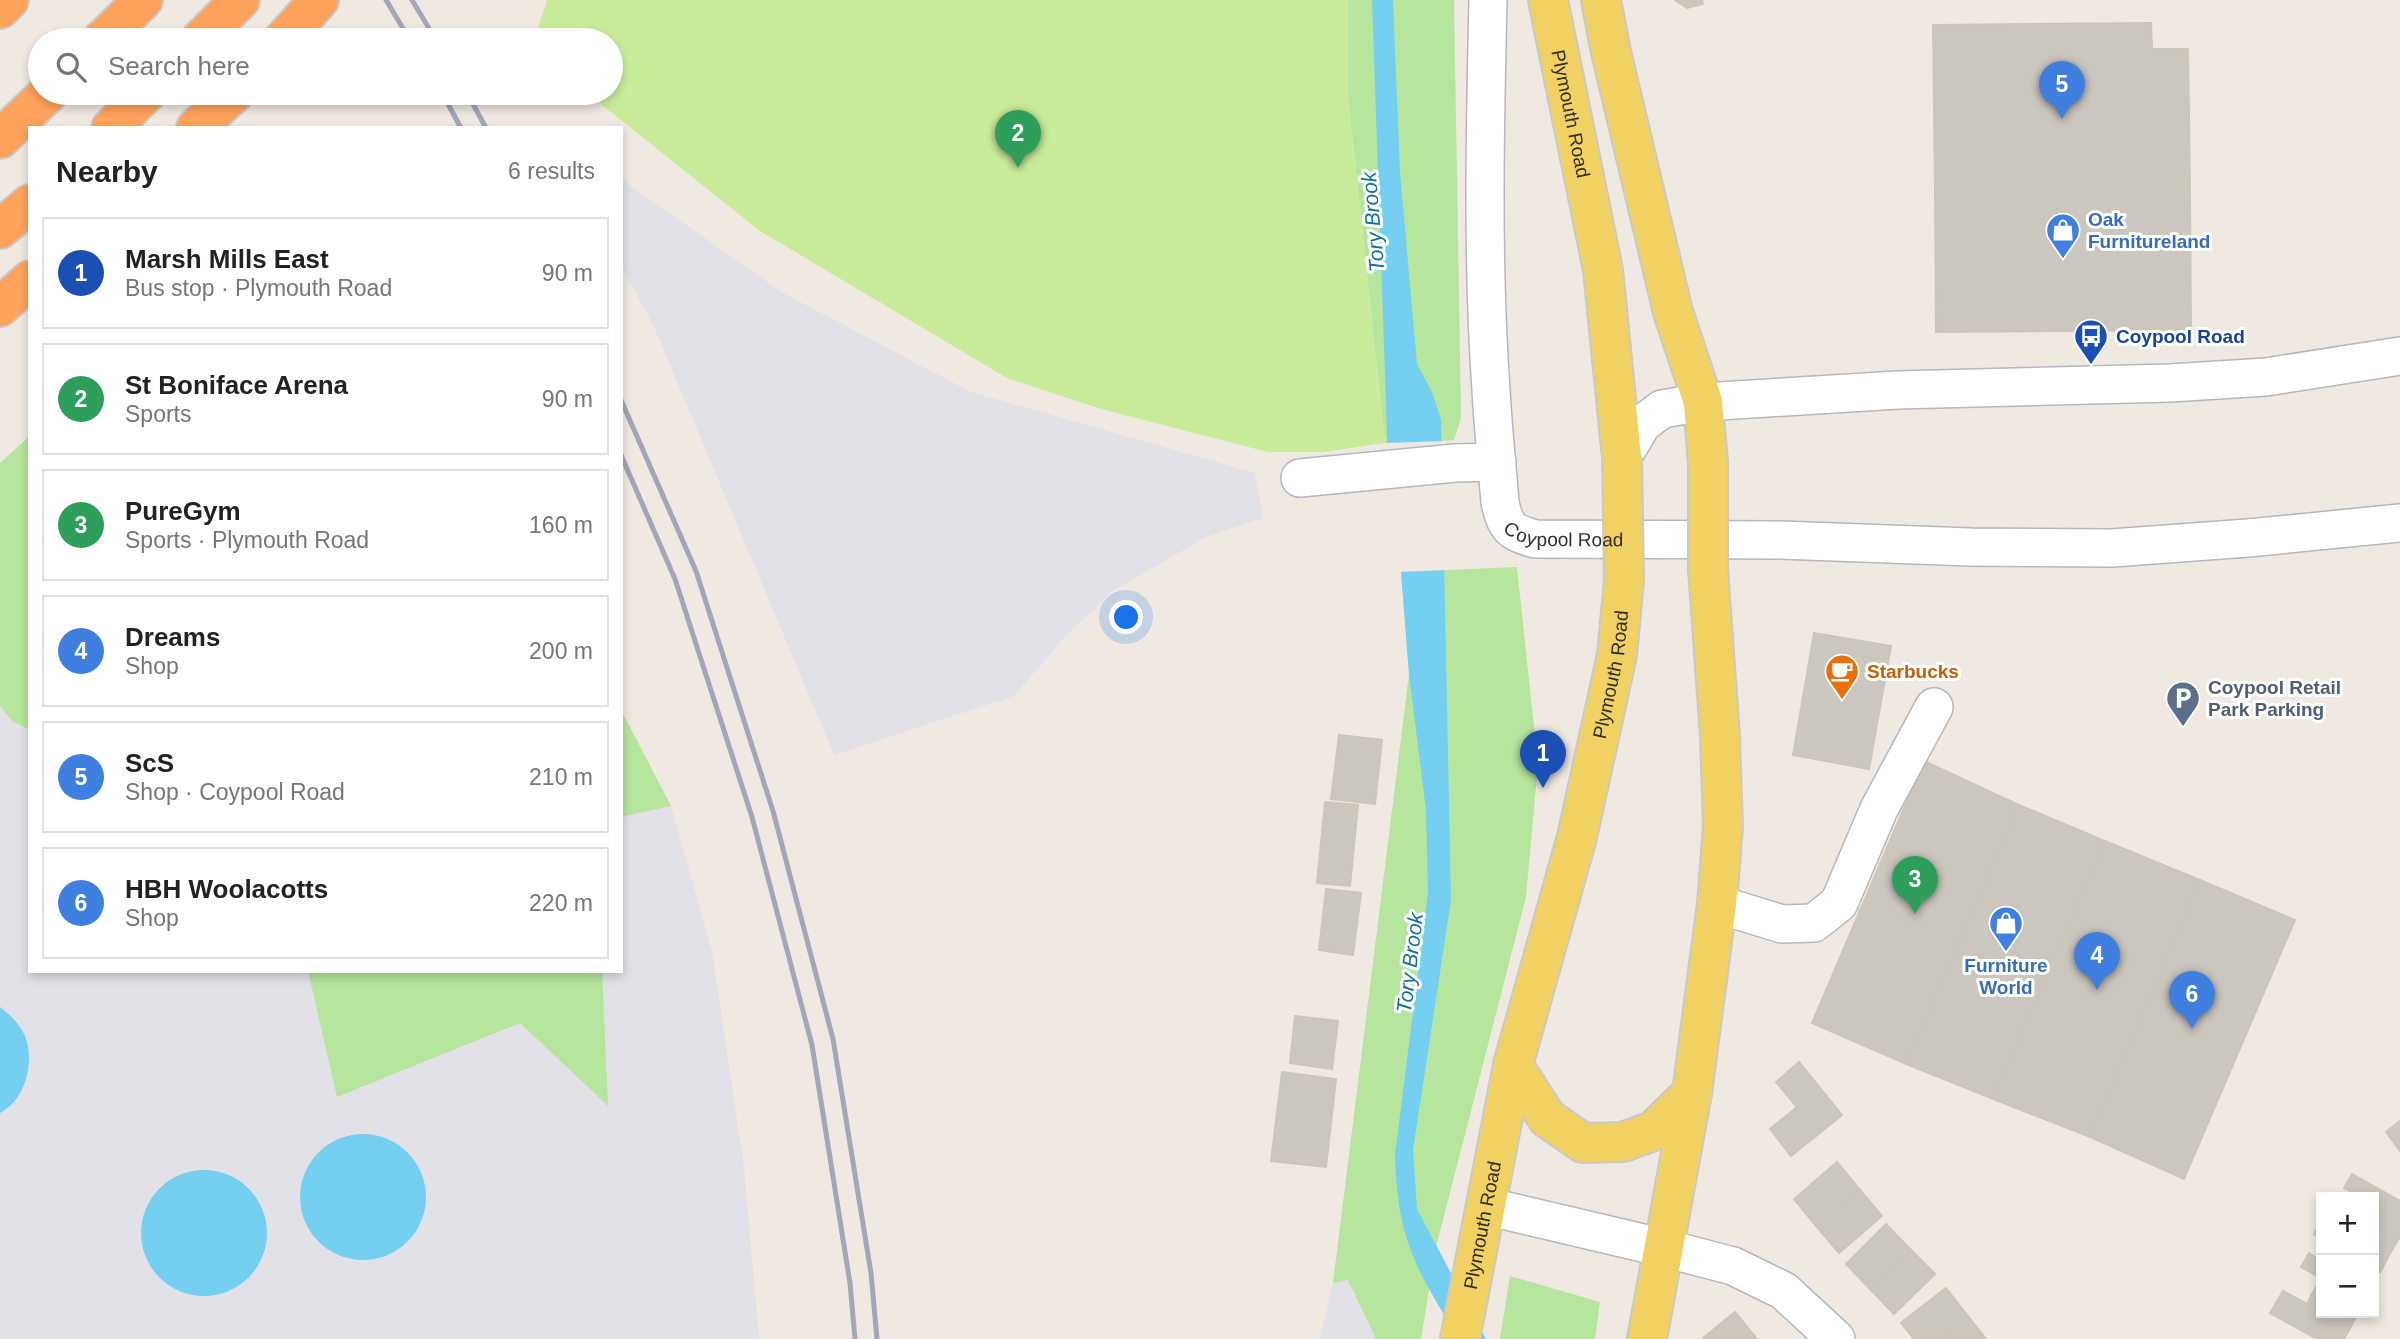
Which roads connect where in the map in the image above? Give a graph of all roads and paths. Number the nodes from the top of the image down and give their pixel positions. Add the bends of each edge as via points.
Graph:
1 (9, 0) edge
2 (143, 0) edge
3 (240, 0) edge
4 (319, 0) edge
5 (1488, 0) edge
6 (1548, 0) edge
7 (1601, 0) edge
8 (0, 9) edge
9 (114, 28) edge
10 (212, 28) edge
11 (294, 28) edge
12 (35, 105) edge
13 (134, 105) edge
14 (221, 105) edge
15 (113, 126) edge
16 (198, 126) edge
17 (0, 139) edge
18 (28, 206) edge
19 (0, 229) edge
20 (28, 282) edge
21 (0, 307) edge
22 (2400, 356) edge
23 (1703, 402) junction
24 (1622, 458) junction
25 (1497, 462) junction
26 (1300, 478) dead end
27 (2400, 523) edge
28 (1934, 707) dead end
29 (1717, 904) junction
30 (1513, 1065) junction
31 (1692, 1093) junction
32 (1486, 1206) junction
33 (1664, 1248) junction
34 (1460, 1339) edge
35 (1647, 1339) edge
36 (1836, 1339) edge

1 - 8 highway
2 - 9 highway
3 - 10 highway
4 - 11 highway
5 - 25 street, Coypool Road via 1487,294
6 - 24 main road, Plymouth Road via 1603,270
7 - 23 main road via 1660,263
12 - 17 highway
13 - 15 highway
14 - 16 highway
18 - 19 highway
20 - 21 highway
22 - 23 street via 2266,377
23 - 24 street via 1662,409 1642,424
23 - 29 main road, bridge via 1723,826
24 - 30 main road, Plymouth Road, bridge via 1624,580 1617,655 1577,837
25 - 26 street
25 - 27 street, Coypool Road via 1503,519 1514,533 1535,539 2112,548
28 - 29 street via 1879,809 1839,903 1814,923 1782,924
29 - 31 main road
30 - 31 main road via 1547,1118 1583,1143 1623,1142 1653,1131
30 - 32 main road, Plymouth Road
31 - 33 main road
32 - 33 street
32 - 34 main road, Plymouth Road
33 - 35 main road
33 - 36 street via 1733,1266 1784,1291

